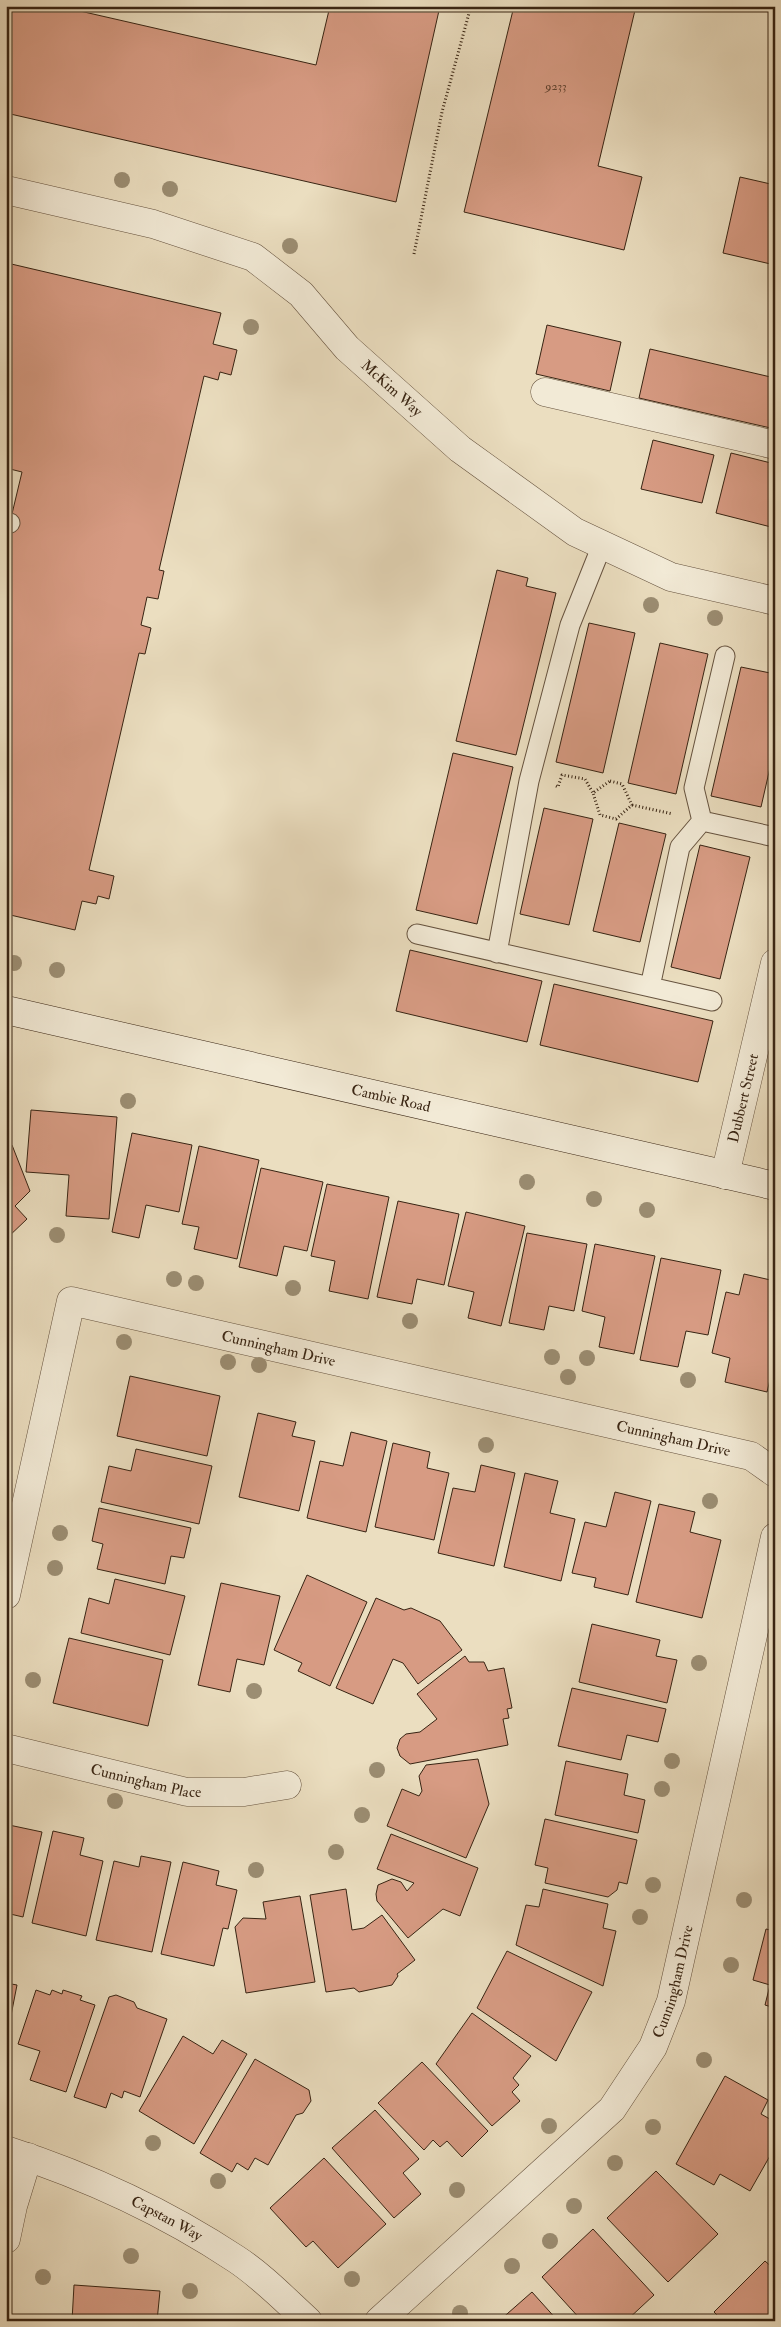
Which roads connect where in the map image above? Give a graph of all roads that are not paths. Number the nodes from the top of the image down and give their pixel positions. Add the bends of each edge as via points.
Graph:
1 (6, 190) edge
2 (545, 392) dead end
3 (775, 445) edge
4 (602, 545) junction
5 (775, 601) edge
6 (725, 656) dead end
7 (702, 821) junction
8 (775, 837) edge
9 (417, 934) dead end
10 (497, 953) junction
11 (775, 963) edge
12 (650, 988) junction
13 (712, 1001) dead end
14 (6, 1010) edge
15 (725, 1175) junction
16 (775, 1186) edge
17 (775, 1473) edge
18 (775, 1537) edge
19 (6, 1595) edge
20 (6, 1748) edge
21 (287, 1785) dead end
22 (17, 2154) edge
23 (6, 2239) edge
24 (308, 2321) edge
25 (379, 2321) edge

1 - 4 street, McKim Way via 153,224 253,257 301,294 347,348 460,448 575,532
2 - 3 street
4 - 5 street, McKim Way via 671,577
4 - 10 lane via 570,625 529,781
6 - 7 lane via 694,788
7 - 8 lane
7 - 12 lane via 680,848
9 - 10 lane
10 - 12 lane
11 - 15 street, Dubbert Street
12 - 13 lane
14 - 15 street, Cambie Road
15 - 16 street, Cambie Road
17 - 19 street, Cunningham Drive via 751,1456 70,1301
18 - 25 street, Cunningham Drive via 670,2001 653,2047 612,2109
20 - 21 street, Cunningham Place via 187,1792 244,1792
22 - 23 street via 13,2206
22 - 24 street, Capstan Way via 138,2202 194,2234 237,2260

